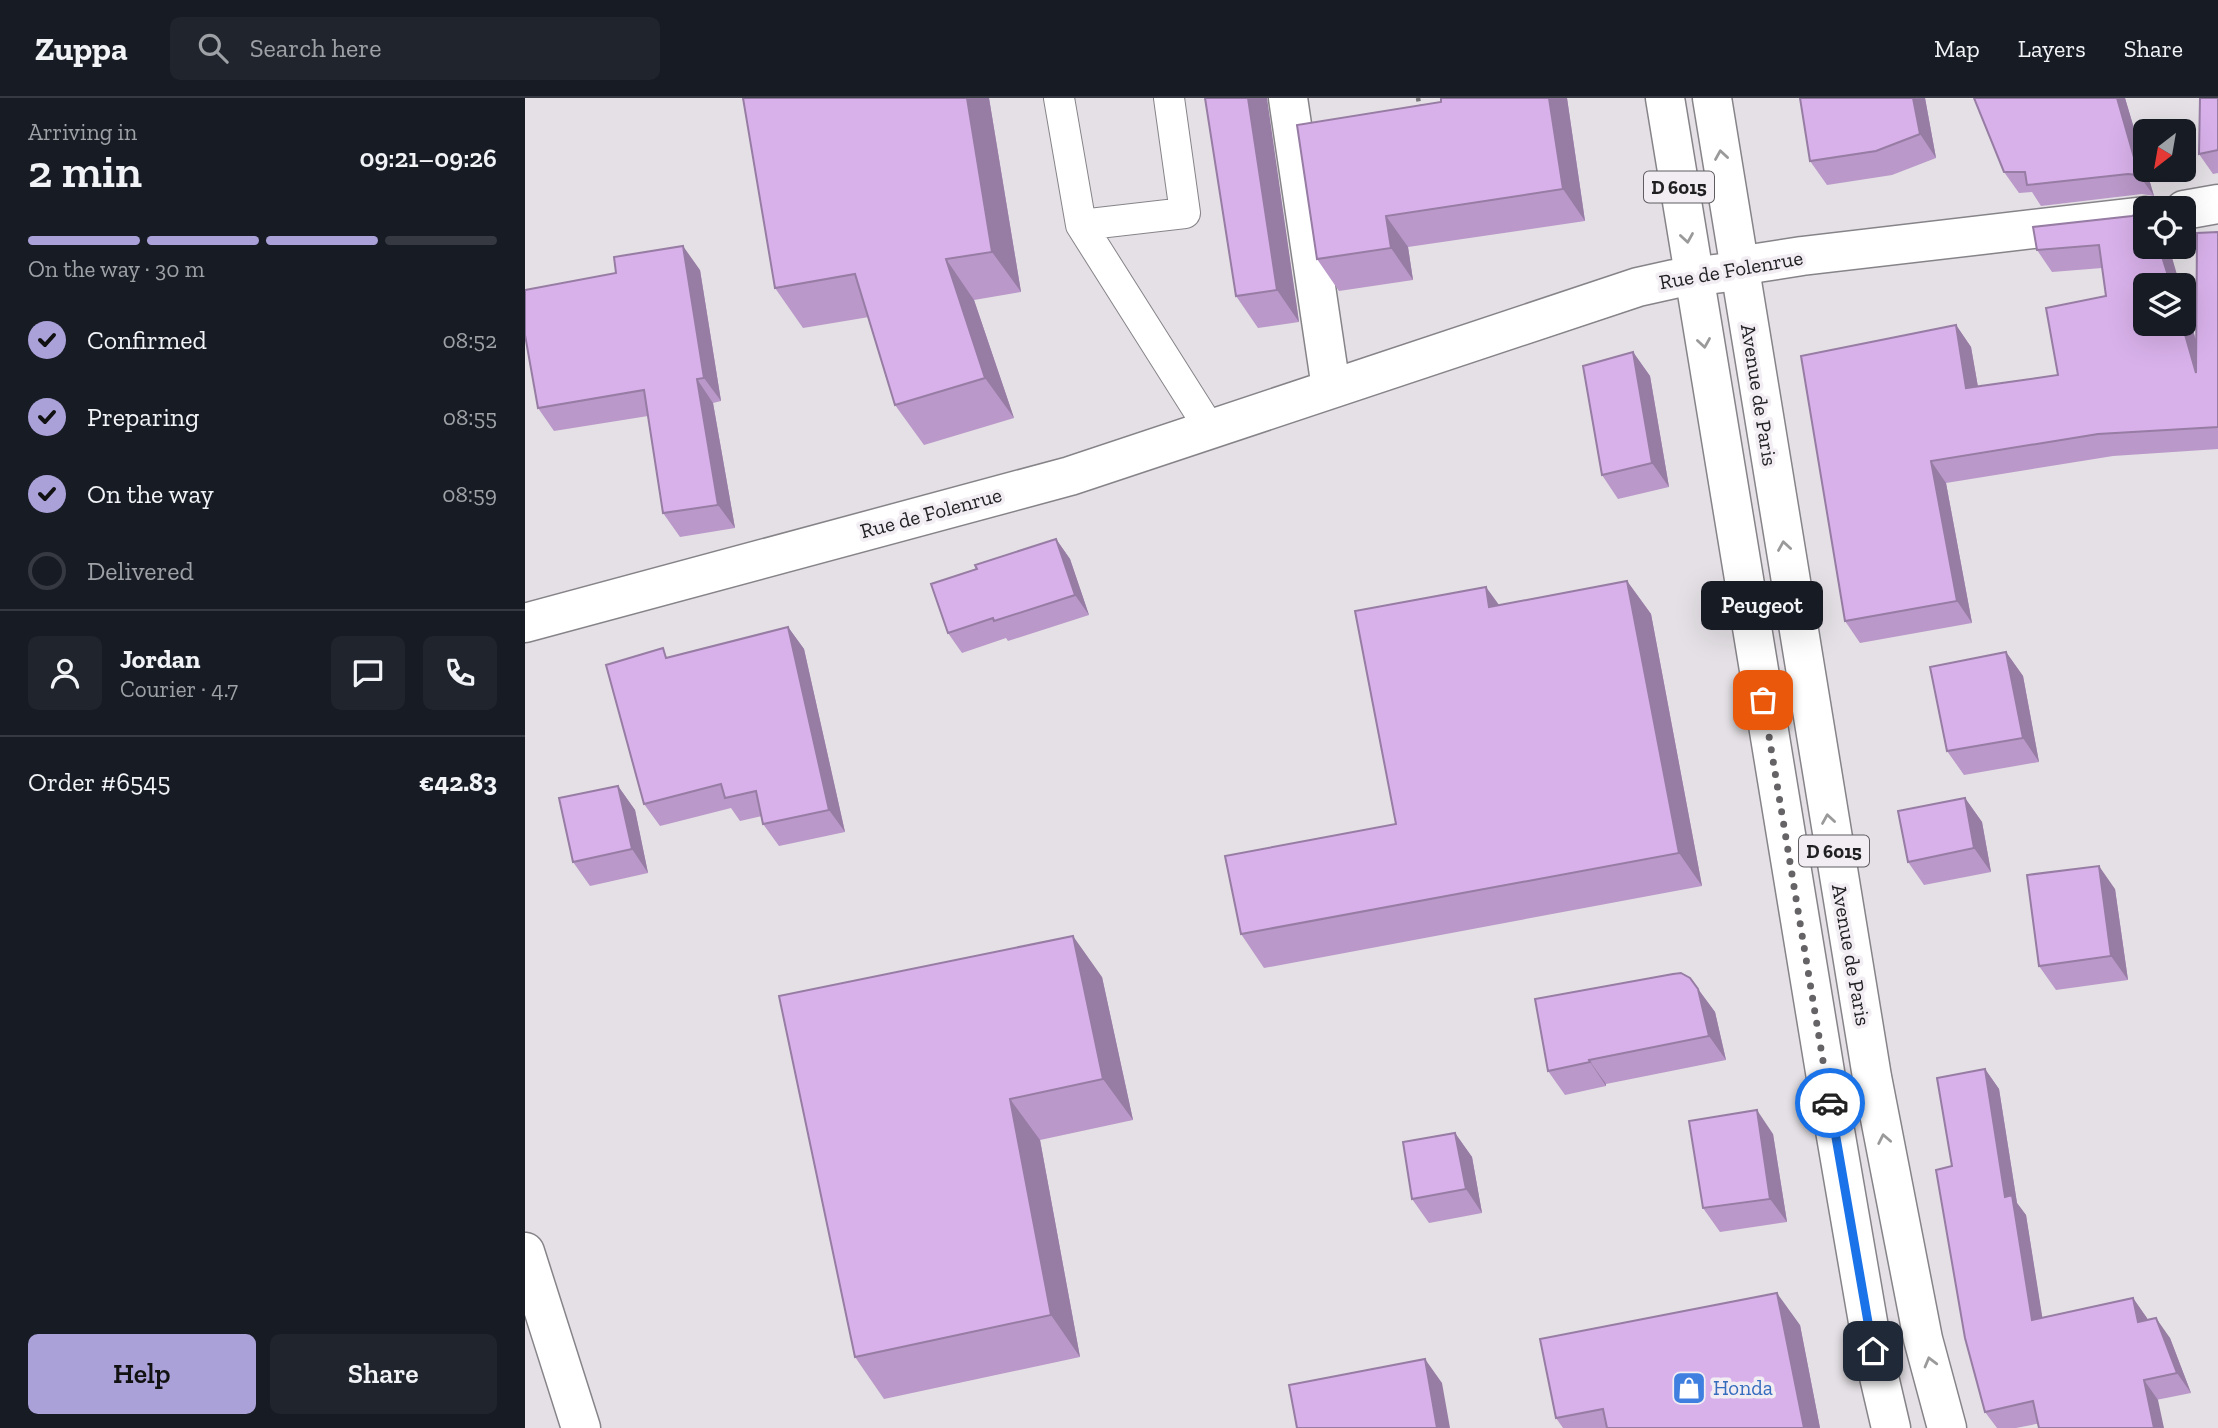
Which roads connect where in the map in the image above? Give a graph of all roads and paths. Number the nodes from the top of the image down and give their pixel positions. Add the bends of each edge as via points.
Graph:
1 (1059, 98) edge
2 (1168, 98) edge
3 (1288, 98) edge
4 (1418, 98) edge
5 (1665, 98) edge
6 (1712, 98) edge
7 (1421, 118) edge
8 (2218, 204) edge
9 (2196, 208) edge
10 (2133, 217) edge
11 (1081, 225) junction
12 (1739, 271) junction
13 (1693, 276) junction
14 (1331, 388) junction
15 (1210, 429) junction
16 (525, 623) edge
17 (525, 1252) edge
18 (581, 1428) edge
19 (1891, 1428) edge
20 (1947, 1428) edge

1 - 11 lane
2 - 11 lane via 1185,213
3 - 14 main road
4 - 7 path
5 -> 13 main road, D 6015
12 -> 6 main road, D 6015
8 - 9 main road
10 - 12 main road, Rue de Folenrue via 1802,256 1757,263
11 - 15 lane
12 - 13 main road, Rue de Folenrue
20 -> 12 main road, Avenue de Paris / D 6015 via 1923,1339 1870,1065
13 - 14 main road, Rue de Folenrue via 1638,287
13 -> 19 main road, D 6015 via 1827,1084 1873,1351
14 - 15 main road, Rue de Folenrue
15 - 16 main road, Rue de Folenrue via 1070,476
17 - 18 main road

